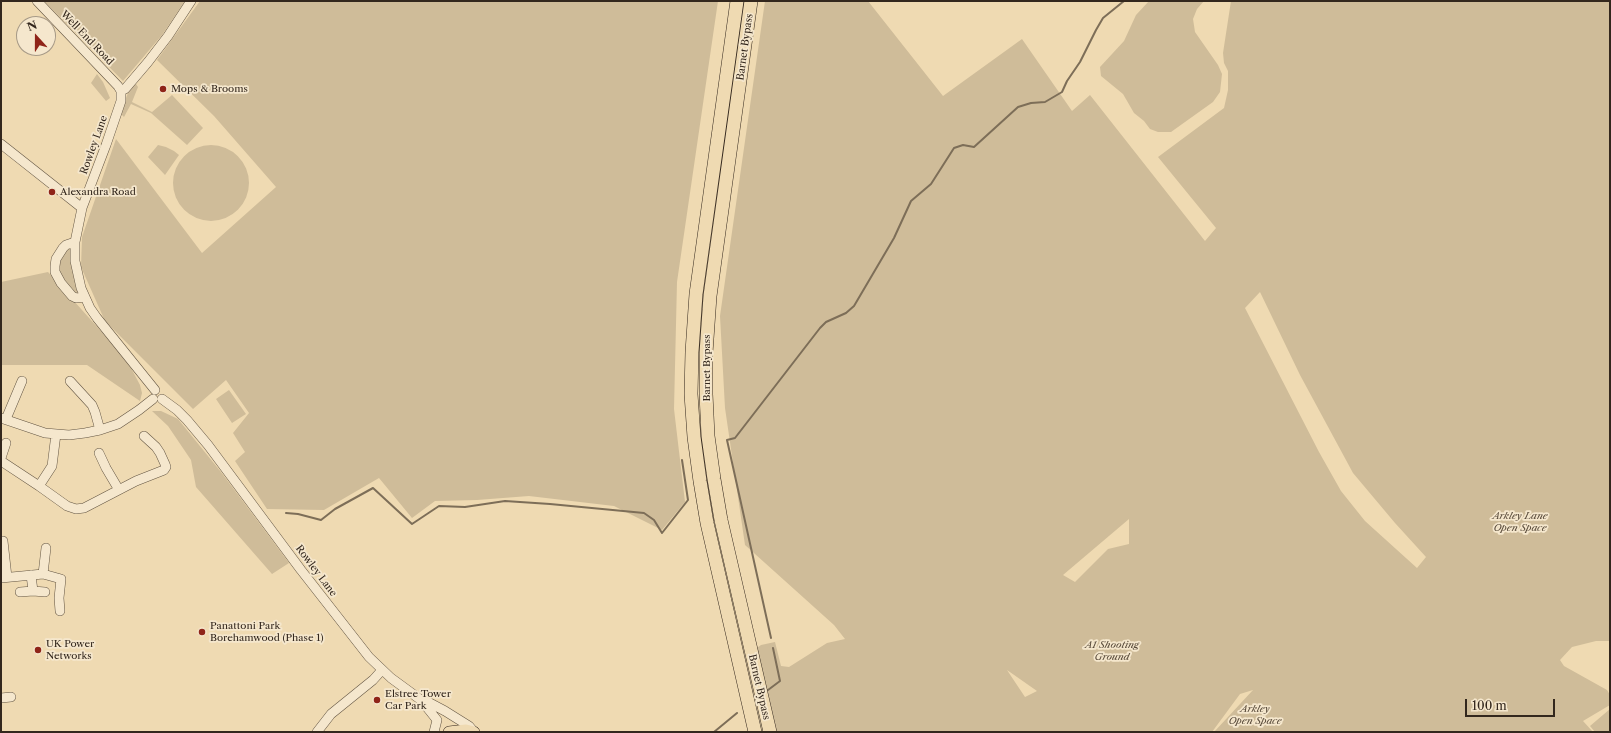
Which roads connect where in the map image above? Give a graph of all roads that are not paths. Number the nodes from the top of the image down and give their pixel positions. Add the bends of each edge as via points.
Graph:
1 (37, 1) edge
2 (191, 1) edge
3 (737, 1) edge
4 (751, 1) edge
5 (121, 92) junction
6 (1, 144) edge
7 (82, 208) junction
8 (75, 242) junction
9 (85, 297) junction
10 (70, 380) dead end
11 (22, 381) dead end
12 (156, 396) junction
13 (4, 419) edge
14 (100, 430) junction
15 (56, 434) junction
16 (144, 436) dead end
17 (6, 443) dead end
18 (99, 453) dead end
19 (1, 459) edge
20 (39, 486) junction
21 (119, 490) junction
22 (3, 541) dead end
23 (46, 548) dead end
24 (43, 574) junction
25 (31, 575) junction
26 (4, 578) edge
27 (33, 591) junction
28 (20, 592) dead end
29 (45, 592) dead end
30 (60, 611) dead end
31 (382, 670) junction
32 (11, 697) dead end
33 (1, 698) edge
34 (421, 700) junction
35 (318, 732) edge
36 (434, 732) edge
37 (449, 732) edge
38 (474, 732) edge
39 (755, 732) edge
40 (770, 732) edge

1 - 5 street, Well End Road
2 - 5 street via 148,62
3 - 39 highway, Barnet Bypass via 696,294 692,394 694,437 704,502
4 - 40 highway, Barnet Bypass via 710,296 706,394 708,436 720,513
5 - 7 street, Rowley Lane via 108,141
6 - 7 street
7 - 8 street, Rowley Lane
8 - 9 street, Rowley Lane via 77,275
8 - 9 street via 62,248 56,259 55,272 72,296
9 - 12 street, Rowley Lane via 96,318
10 - 14 street via 92,404
11 - 13 street
12 - 14 street via 128,418
12 - 31 street, Rowley Lane via 177,410 208,445 301,570
13 - 15 street
14 - 15 street via 76,435
15 - 20 street via 52,466
16 - 21 street via 156,447 166,467
17 - 19 street
18 - 21 street
19 - 20 street
20 - 21 street via 67,506 76,509 84,508
22 - 26 street
23 - 24 street
24 - 25 street
24 - 30 street via 61,579
25 - 26 street
25 - 27 street
27 - 28 street
27 - 29 street
31 - 34 street, Rowley Lane
31 - 35 street via 330,714
32 - 33 street
34 - 36 street via 437,720
34 - 38 street, Rowley Lane via 445,711
37 - 38 main road

